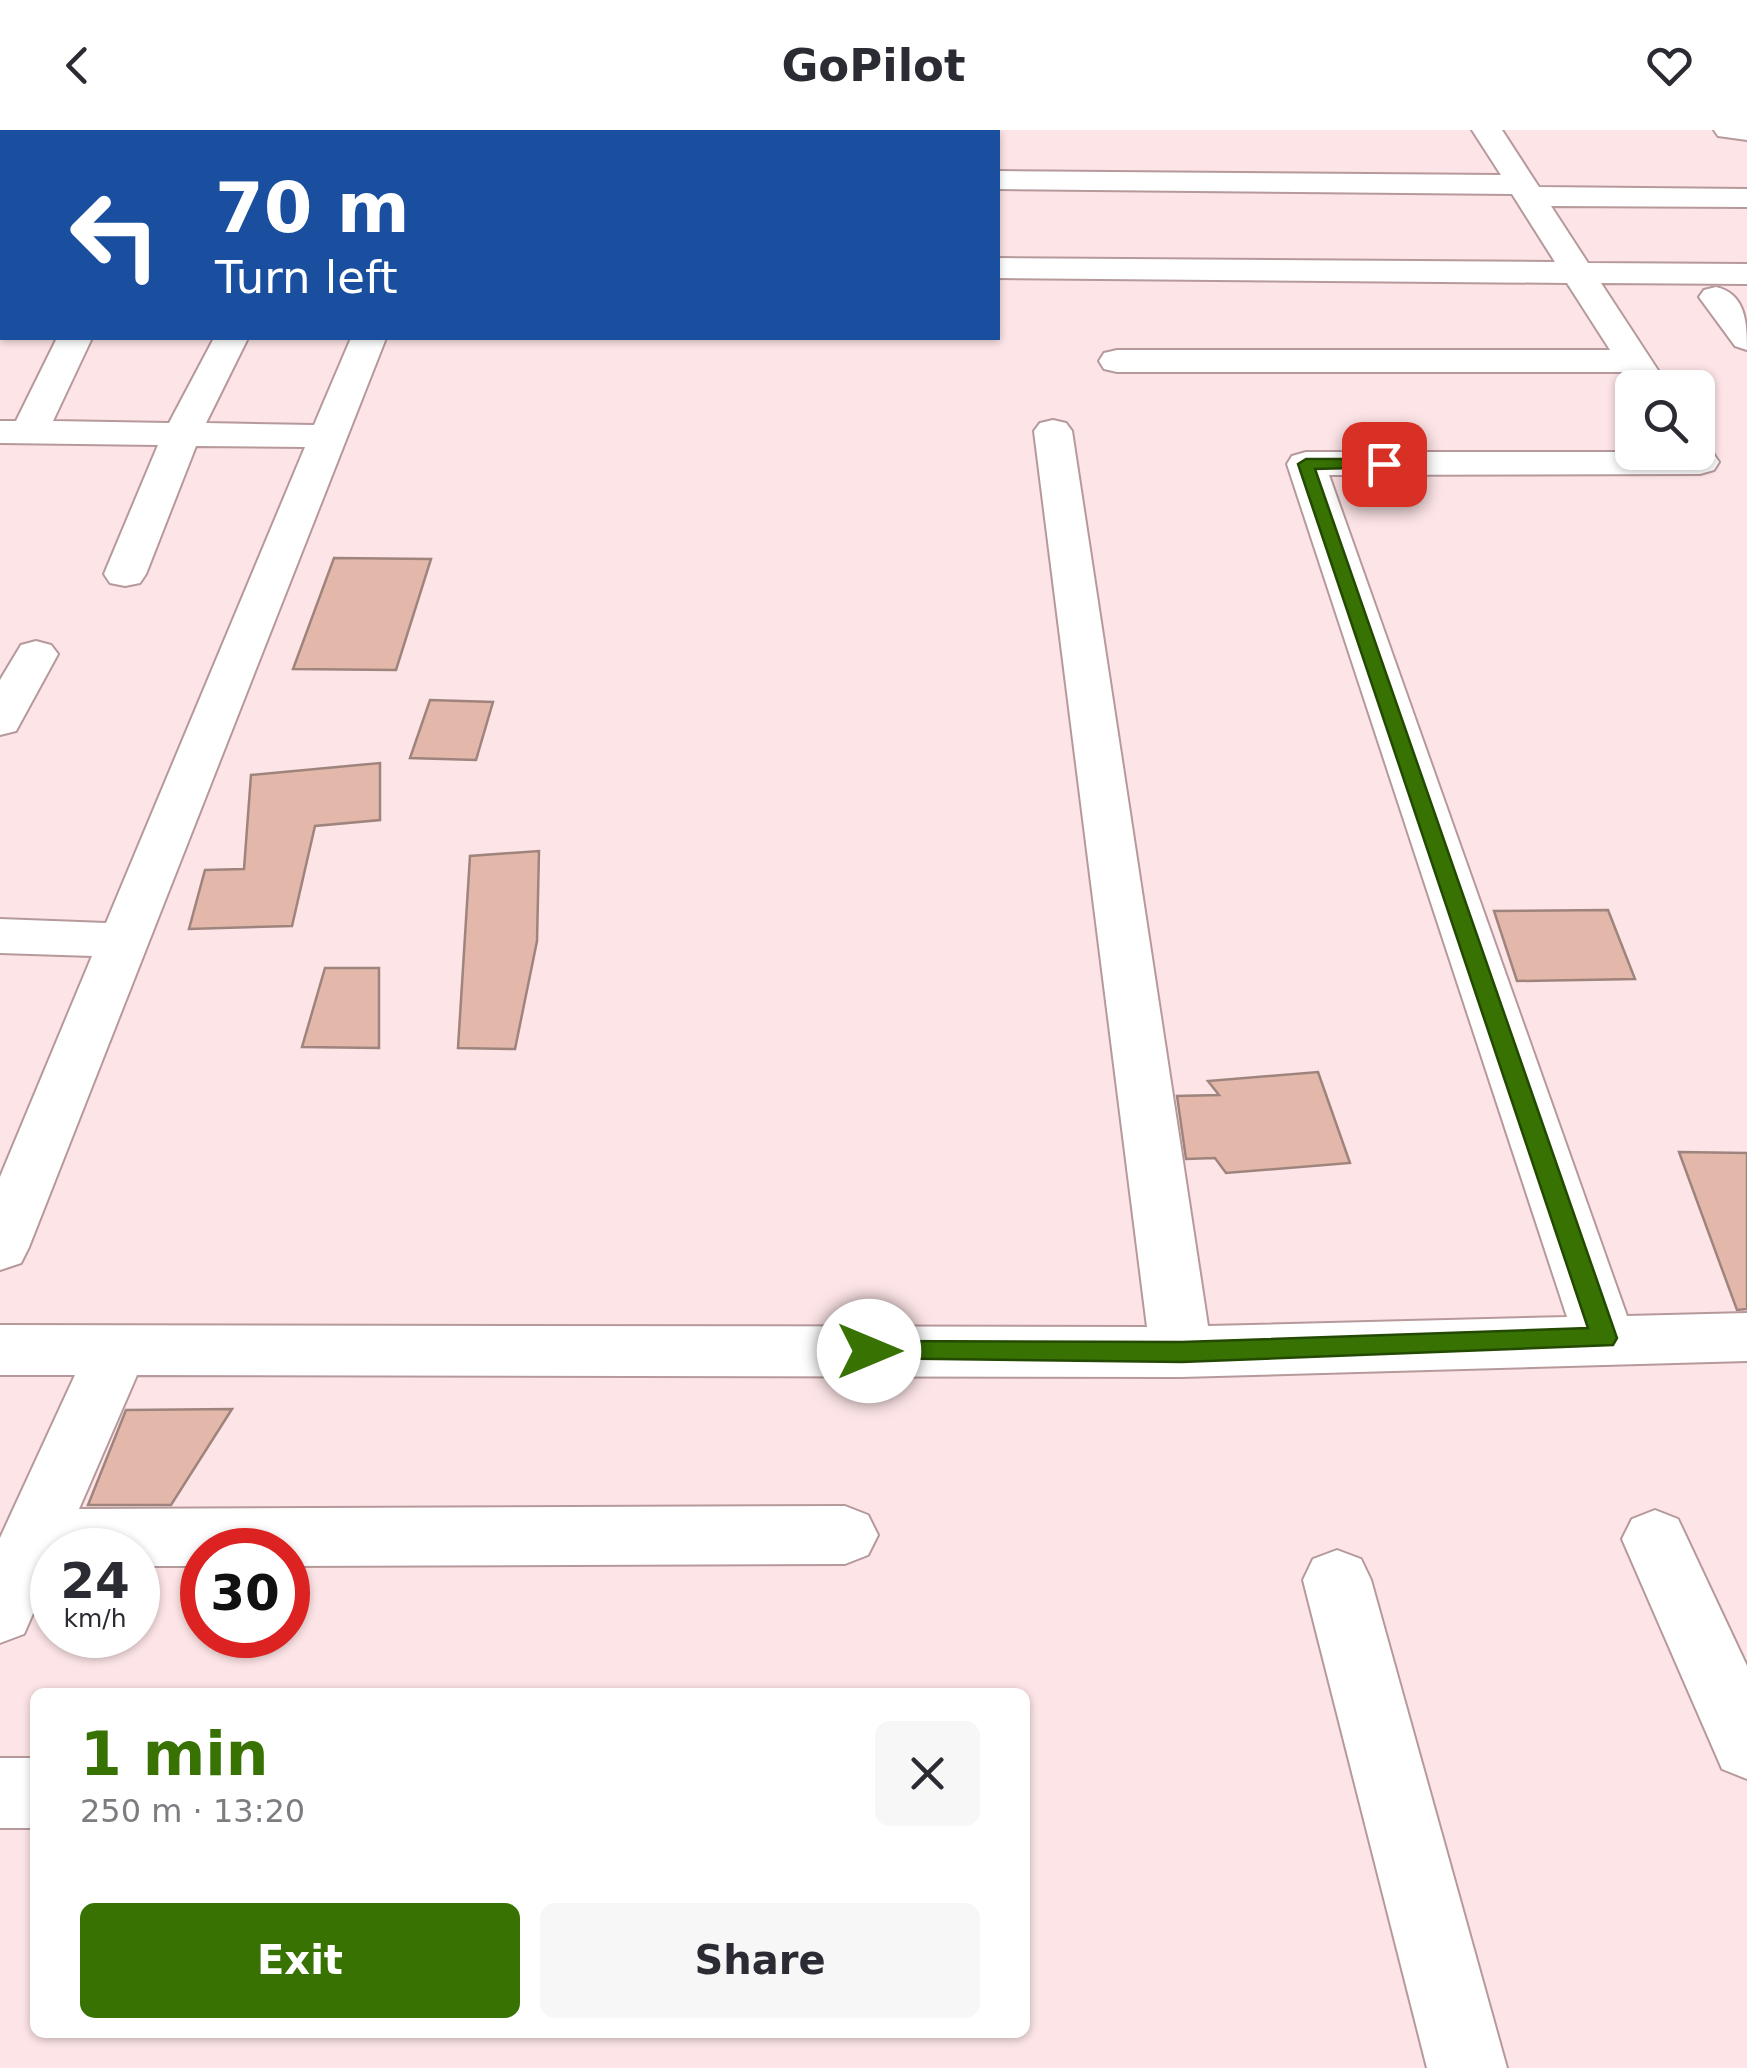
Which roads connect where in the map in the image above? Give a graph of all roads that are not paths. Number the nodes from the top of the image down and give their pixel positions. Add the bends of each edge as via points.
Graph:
1 (1487, 130) edge
2 (1729, 130) edge
3 (1747, 130) edge
4 (1000, 180) edge
5 (1525, 190) junction
6 (1747, 198) edge
7 (1000, 268) edge
8 (1578, 272) junction
9 (1747, 274) edge
10 (1716, 297) dead end
11 (73, 340) edge
12 (230, 340) edge
13 (367, 340) edge
14 (1747, 340) edge
15 (1117, 361) dead end
16 (1640, 370) edge
17 (1615, 373) edge
18 (1053, 431) dead end
19 (14, 433) edge
20 (182, 434) junction
21 (328, 436) junction
22 (1615, 462) edge
23 (125, 574) dead end
24 (36, 654) dead end
25 (0, 721) edge
26 (0, 936) edge
27 (124, 940) junction
28 (0, 1247) edge
29 (1747, 1337) edge
30 (1604, 1338) junction
31 (118, 1348) junction
32 (0, 1350) edge
33 (1182, 1352) junction
34 (37, 1528) edge
35 (845, 1535) dead end
36 (160, 1538) edge
37 (1655, 1539) dead end
38 (30, 1543) edge
39 (1337, 1580) dead end
40 (0, 1612) edge
41 (1747, 1745) edge
42 (0, 1793) edge
43 (30, 1793) edge
44 (1468, 2068) edge

1 - 5 street
2 - 3 street
4 - 5 street
5 - 6 street
5 - 8 street
7 - 8 street
8 - 9 street
8 - 16 street
10 - 14 street
11 - 19 street
12 - 20 street
13 - 21 street
15 - 17 street
18 - 33 street
19 - 20 street
20 - 21 street
20 - 23 street
21 - 27 street
22 - 30 street via 1306,464
24 - 25 street
26 - 27 street
27 - 28 street
29 - 30 street
30 - 33 street
31 - 32 street
31 - 33 street
31 - 34 street
35 - 36 street
37 - 41 street
38 - 40 street
39 - 44 street
42 - 43 street

